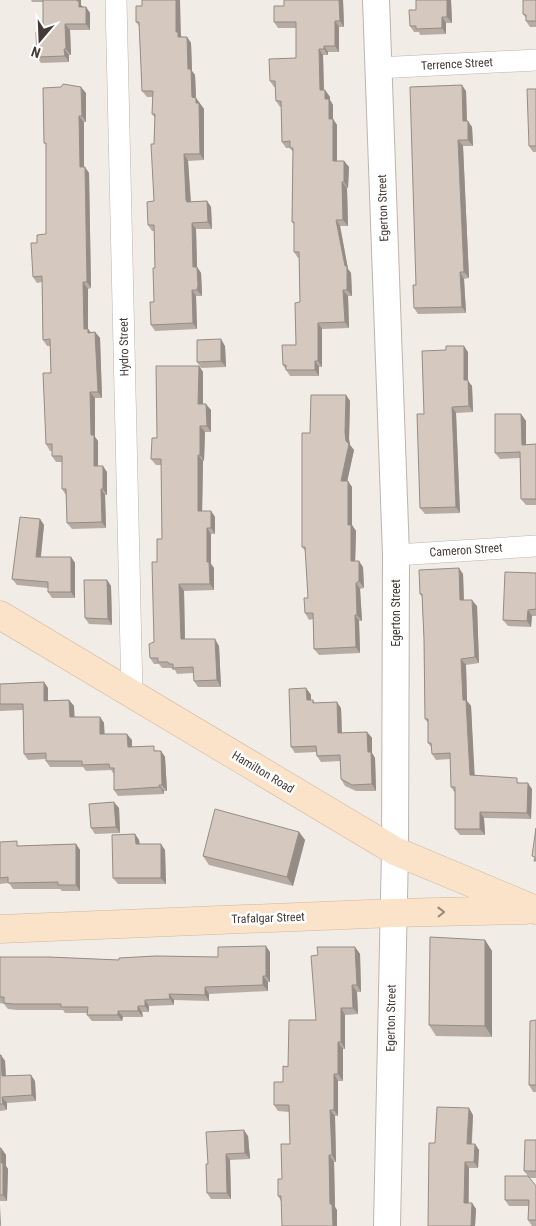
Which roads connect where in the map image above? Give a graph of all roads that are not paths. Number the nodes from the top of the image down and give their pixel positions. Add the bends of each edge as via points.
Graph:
1 (116, 0) edge
2 (376, 0) edge
3 (536, 60) edge
4 (377, 68) junction
5 (536, 546) edge
6 (396, 555) junction
7 (0, 615) edge
8 (132, 694) junction
9 (395, 851) junction
10 (536, 910) edge
11 (393, 912) junction
12 (0, 930) edge
13 (387, 1226) edge

1 - 8 street, Hydro Street
2 - 4 street, Egerton Street
3 - 4 street, Terrence Street
4 - 6 street, Egerton Street
5 - 6 street, Cameron Street
6 - 9 street, Egerton Street
7 - 8 main road, Hamilton Road
8 - 9 main road, Hamilton Road
9 - 10 main road, Hamilton Road
9 - 11 street, Egerton Street
11 -> 10 main road, Trafalgar Street
11 - 12 main road, Trafalgar Street
11 - 13 street, Egerton Street

